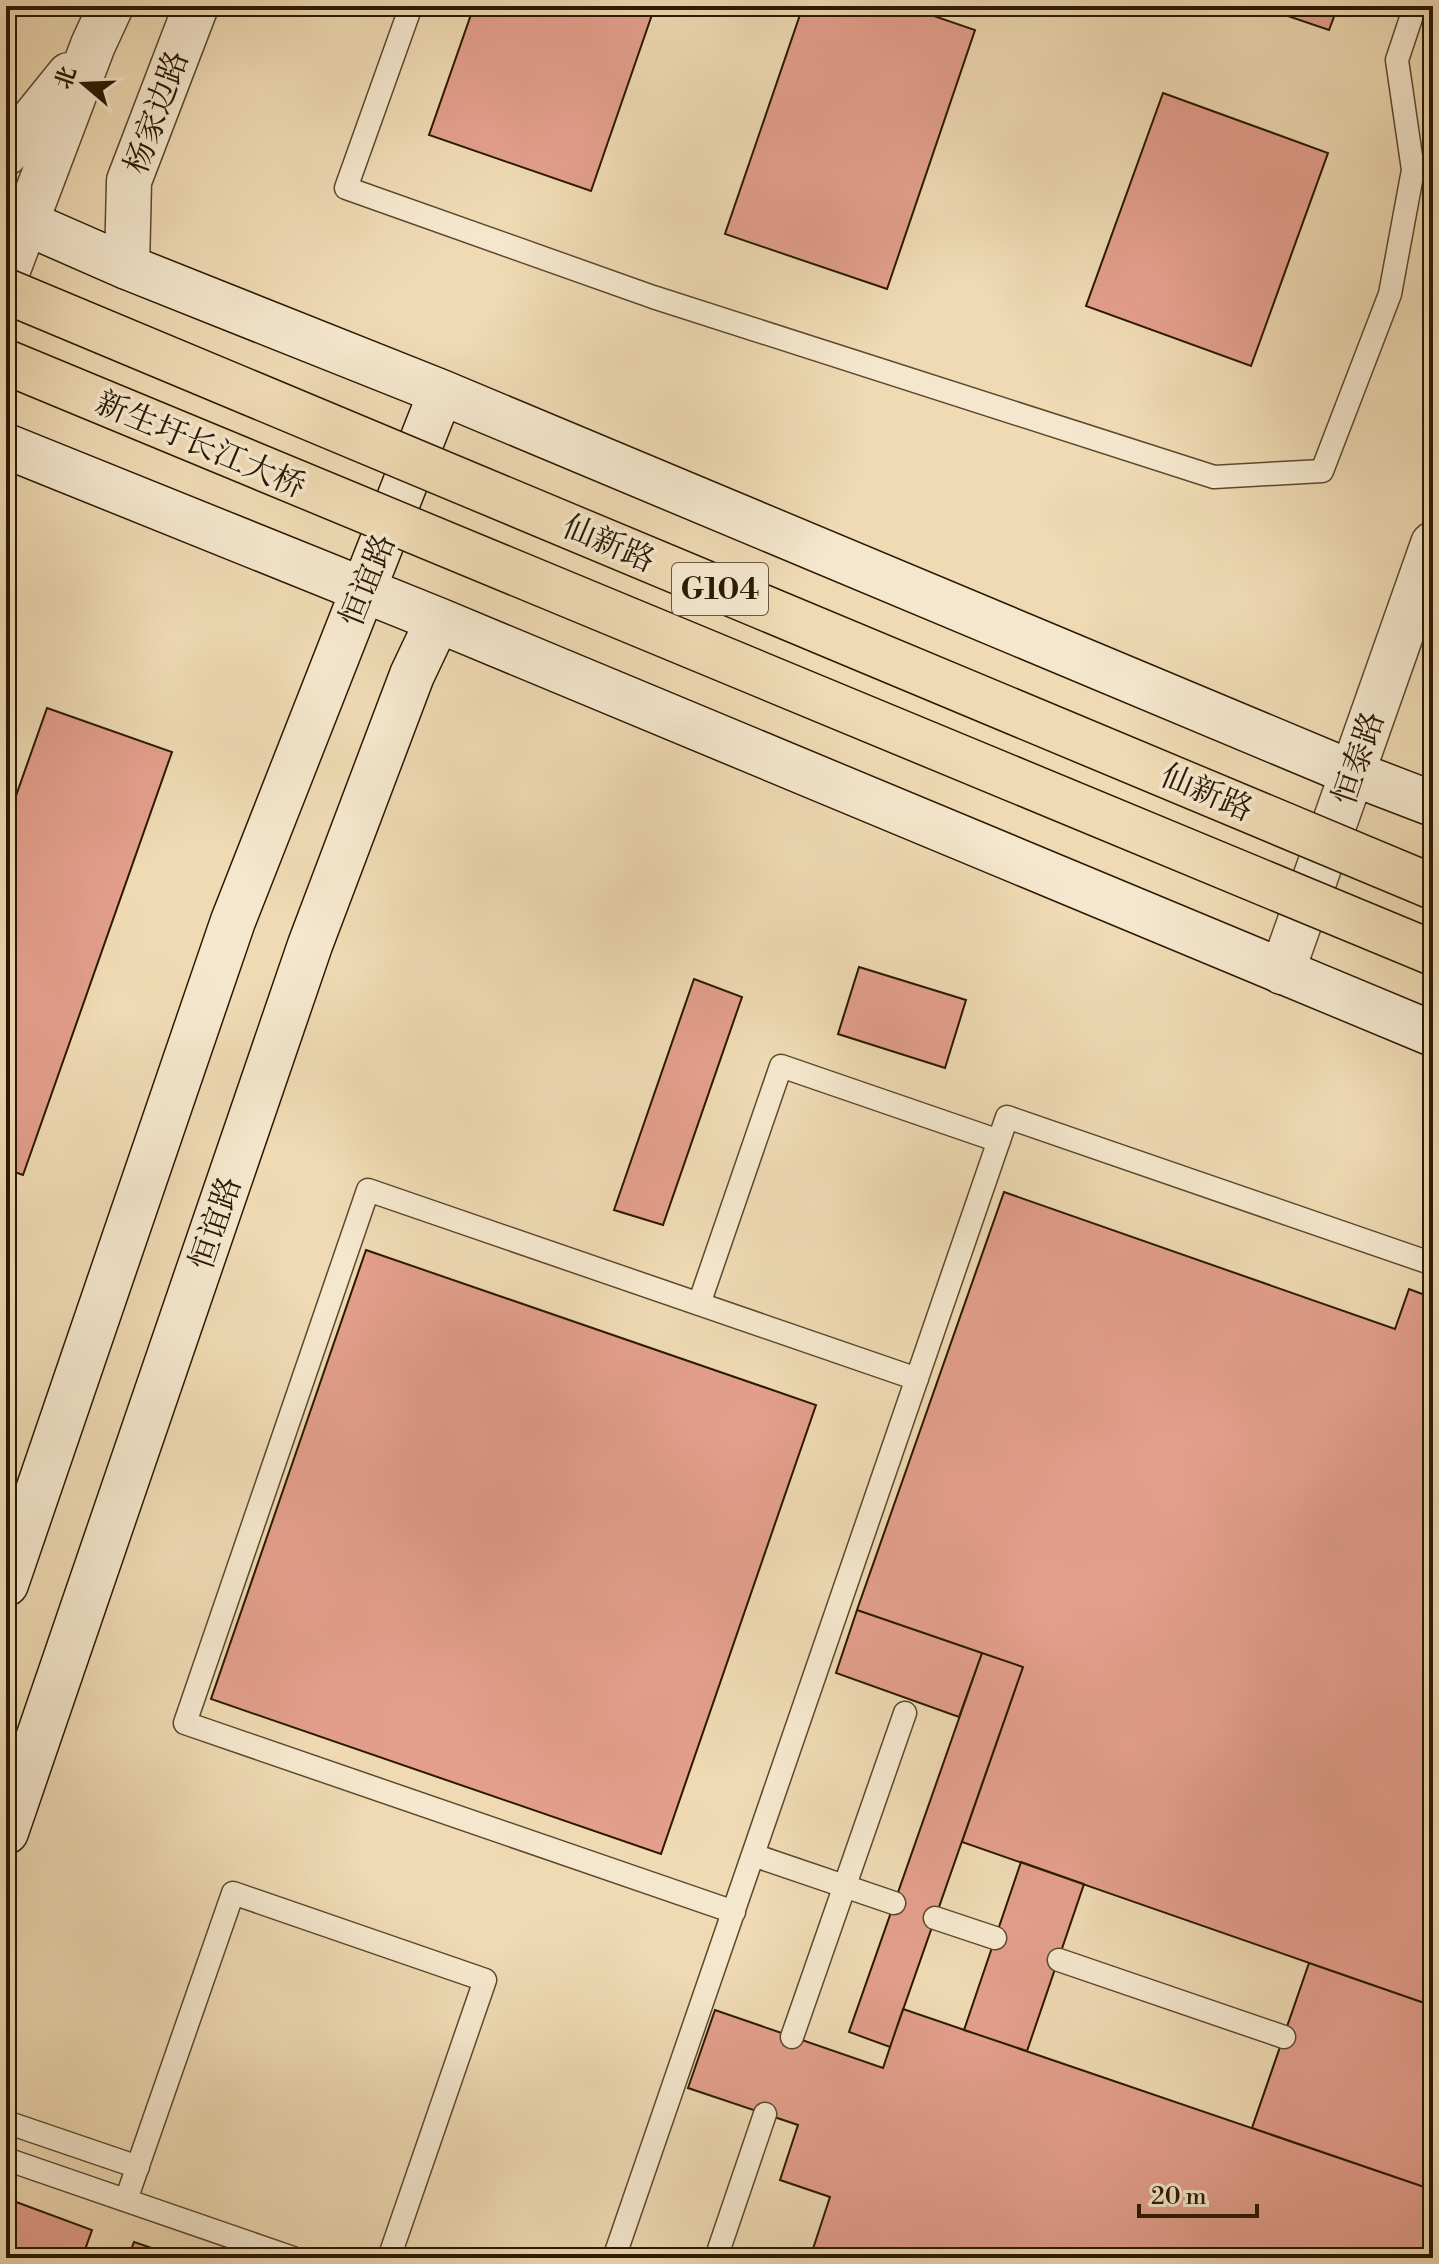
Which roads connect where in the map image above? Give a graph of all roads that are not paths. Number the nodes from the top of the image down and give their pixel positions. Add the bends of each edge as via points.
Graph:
1 (111, 6) edge
2 (196, 6) edge
3 (411, 6) edge
4 (1415, 6) edge
5 (93, 45) junction
6 (6, 153) edge
7 (16, 219) edge
8 (127, 267) junction
9 (6, 275) edge
10 (6, 291) edge
11 (6, 362) edge
12 (441, 392) junction
13 (6, 446) edge
14 (396, 526) joint
15 (1433, 544) edge
16 (364, 592) junction
17 (438, 620) junction
18 (1352, 773) junction
19 (1433, 804) edge
20 (1433, 887) edge
21 (1433, 953) edge
22 (1282, 972) junction
23 (1433, 1034) edge
24 (999, 1141) junction
25 (1433, 1264) edge
26 (699, 1304) junction
27 (917, 1379) junction
28 (6, 1584) edge
29 (905, 1713) dead end
30 (6, 1832) edge
31 (753, 1855) junction
32 (845, 1886) junction
33 (894, 1903) dead end
34 (734, 1912) junction
35 (935, 1918) dead end
36 (995, 1938) dead end
37 (1059, 1960) dead end
38 (792, 2037) dead end
39 (1284, 2037) dead end
40 (765, 2114) dead end
41 (6, 2122) edge
42 (6, 2159) edge
43 (138, 2167) junction
44 (126, 2200) junction
45 (293, 2258) edge
46 (389, 2258) edge
47 (614, 2258) edge
48 (716, 2258) edge

1 - 5 main road
2 - 8 main road, 杨家边路 via 129,181
3 - 4 lane via 346,188 653,297 1214,477 1322,471 1390,294 1413,170 1397,60
5 - 6 main road
5 - 7 main road
7 - 8 main road
7 - 9 main road
8 - 12 main road
10 - 20 main road, 仙新路 / G104, bridge
11 - 14 main road, 新生圩长江大桥, bridge
12 - 16 main road, 恒谊路
12 - 18 main road
13 - 16 main road
14 - 21 main road, 仙新路, bridge
15 - 18 main road, 恒泰路
16 - 17 main road
16 - 28 main road, 恒谊路 via 233,921
17 - 22 main road
17 - 30 main road, 恒谊路 via 412,675 310,945
18 - 19 main road
18 - 22 main road, 恒泰路
22 - 23 main road
24 - 25 lane via 1007,1117
24 - 26 lane via 781,1066
24 - 27 lane
26 - 27 lane
26 - 34 lane via 368,1190 185,1723
27 - 31 lane
29 - 32 lane
31 - 32 lane
31 - 34 lane
32 - 33 lane
32 - 38 lane
34 - 47 lane
35 - 36 lane
37 - 39 lane
40 - 48 lane
41 - 43 lane
42 - 44 lane
43 - 44 lane
43 - 46 lane via 233,1893 485,1980
44 - 45 lane

